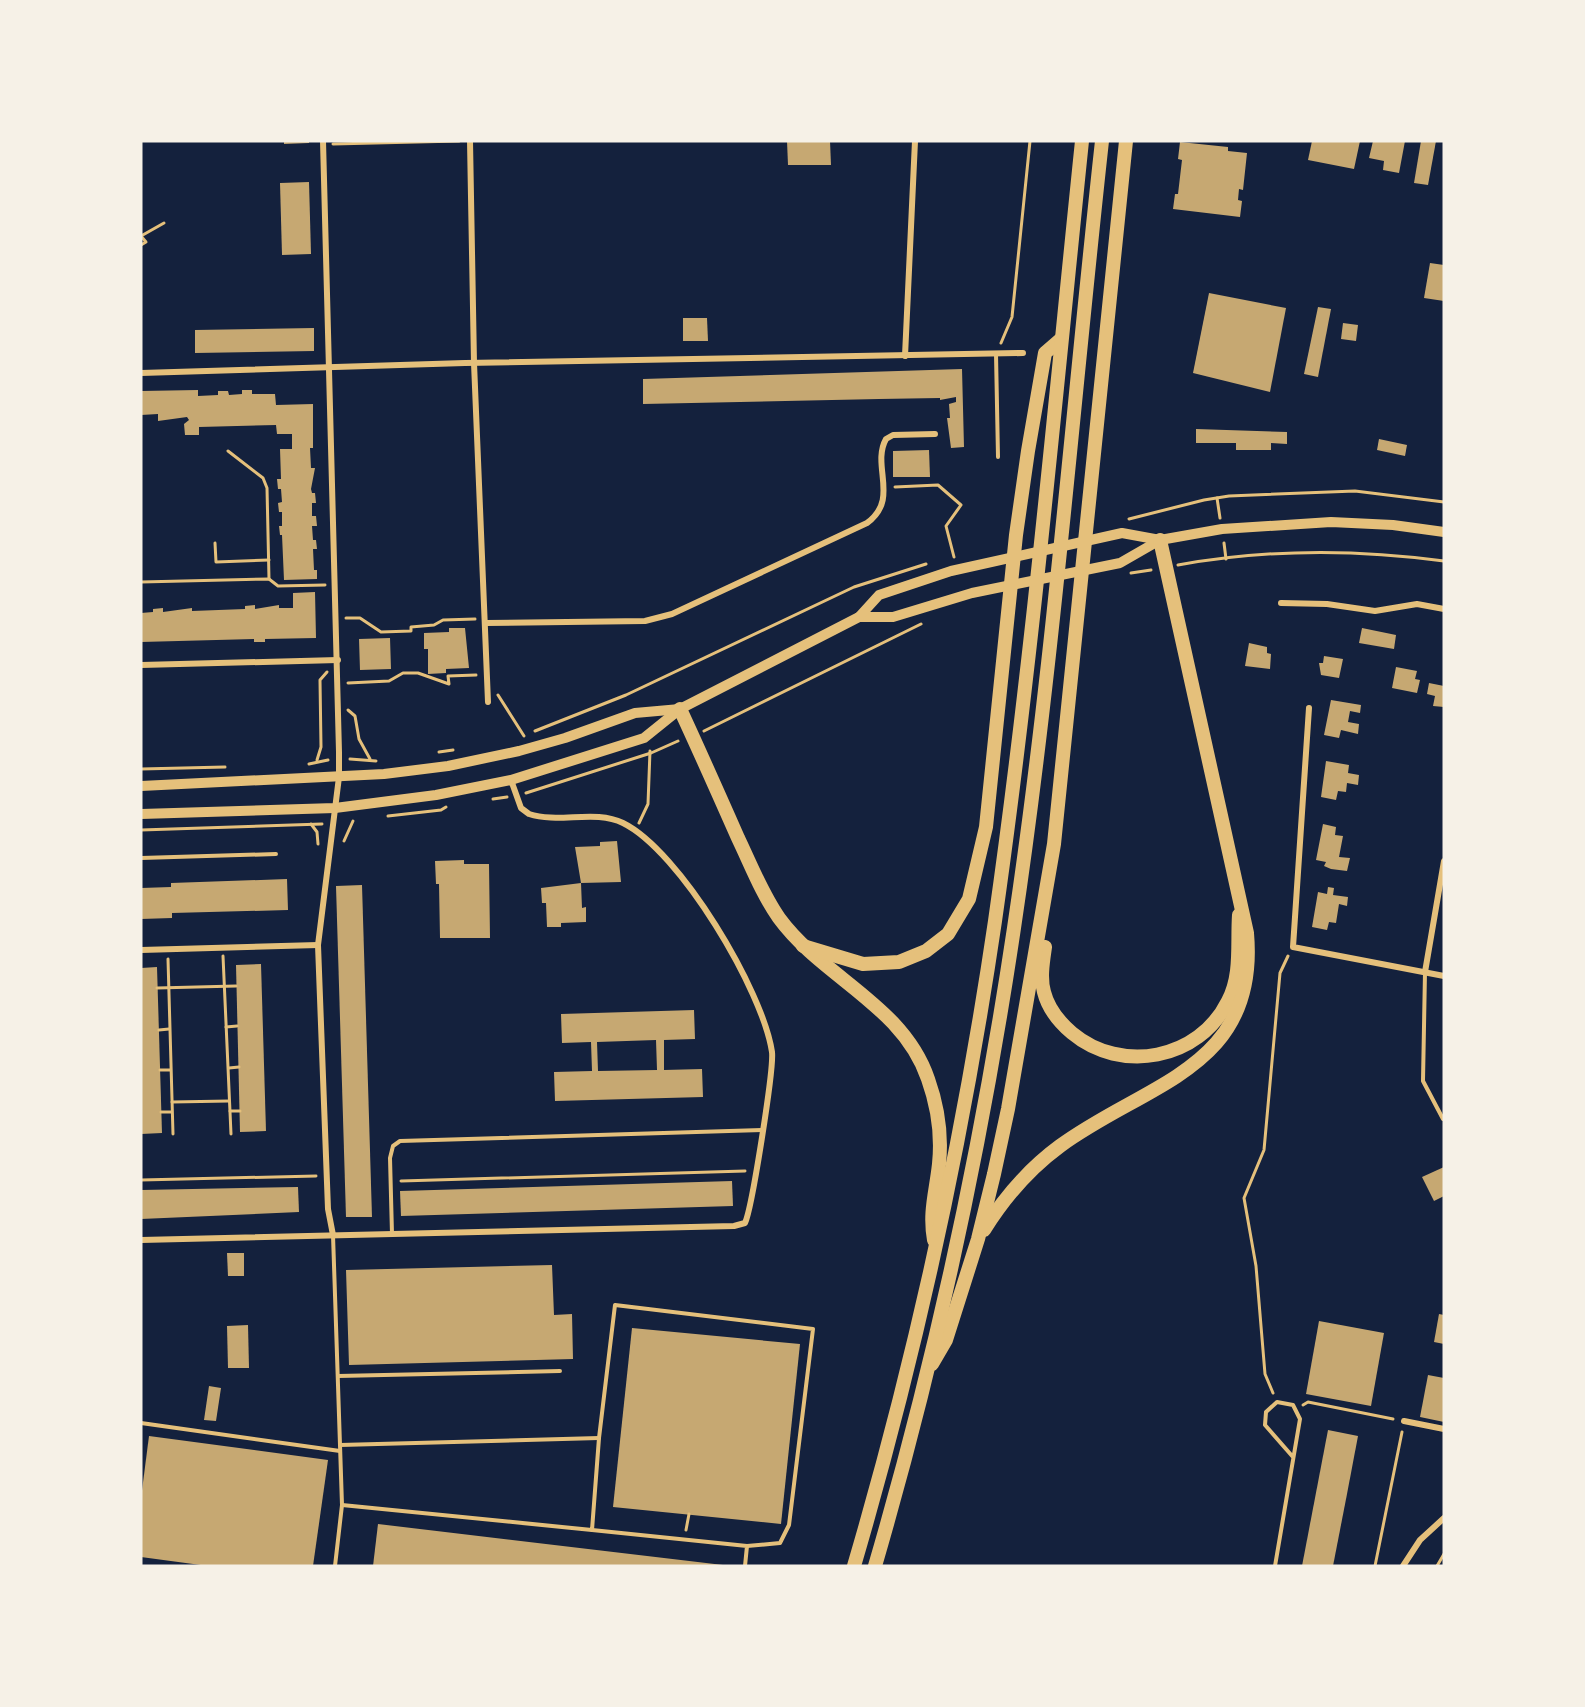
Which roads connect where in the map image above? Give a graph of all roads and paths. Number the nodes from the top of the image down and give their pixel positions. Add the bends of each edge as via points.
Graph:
1 (464, 141) edge
2 (470, 141) edge
3 (915, 141) edge
4 (1030, 141) edge
5 (1082, 141) edge
6 (1102, 141) edge
7 (1126, 141) edge
8 (323, 143) edge
9 (164, 223) dead end
10 (141, 236) edge
11 (141, 245) edge
12 (1060, 340) junction
13 (996, 353) junction
14 (1023, 353) dead end
15 (905, 356) junction
16 (474, 363) junction
17 (329, 369) junction
18 (141, 373) edge
19 (935, 434) dead end
20 (228, 451) dead end
21 (998, 457) dead end
22 (884, 487) junction
23 (1444, 502) edge
24 (1124, 521) dead end
25 (1444, 532) edge
26 (1160, 540) junction
27 (215, 543) dead end
28 (269, 560) junction
29 (944, 560) dead end
30 (1444, 561) edge
31 (933, 562) dead end
32 (1192, 563) dead end
33 (270, 579) junction
34 (141, 582) edge
35 (336, 585) junction
36 (1281, 603) dead end
37 (1444, 609) edge
38 (859, 617) junction
39 (337, 618) junction
40 (486, 621) junction
41 (921, 624) dead end
42 (338, 660) junction
43 (141, 665) edge
44 (487, 674) junction
45 (338, 683) junction
46 (488, 698) joint
47 (339, 703) junction
48 (1309, 708) dead end
49 (680, 710) junction
50 (712, 727) dead end
51 (524, 736) junction
52 (515, 738) dead end
53 (456, 749) dead end
54 (434, 753) dead end
55 (651, 753) dead end
56 (380, 762) dead end
57 (301, 765) dead end
58 (236, 767) dead end
59 (141, 769) edge
60 (339, 777) junction
61 (511, 780) junction
62 (141, 786) edge
63 (335, 808) junction
64 (141, 814) edge
65 (316, 824) dead end
66 (141, 830) edge
67 (634, 831) junction
68 (276, 854) dead end
69 (141, 858) edge
70 (1444, 861) edge
71 (1240, 901) junction
72 (1041, 918) junction
73 (318, 945) junction
74 (223, 946) junction
75 (803, 946) junction
76 (1293, 947) junction
77 (141, 950) edge
78 (168, 950) junction
79 (1425, 972) junction
80 (1444, 976) edge
81 (225, 986) junction
82 (236, 986) dead end
83 (168, 987) junction
84 (157, 988) dead end
85 (237, 1026) dead end
86 (226, 1027) junction
87 (170, 1029) junction
88 (159, 1030) dead end
89 (239, 1067) dead end
90 (228, 1068) junction
91 (171, 1070) junction
92 (160, 1071) dead end
93 (229, 1101) junction
94 (172, 1102) junction
95 (230, 1111) junction
96 (240, 1111) dead end
97 (161, 1112) dead end
98 (172, 1112) junction
99 (1443, 1119) edge
100 (762, 1130) junction
101 (173, 1134) dead end
102 (231, 1134) dead end
103 (755, 1171) junction
104 (327, 1176) junction
105 (141, 1180) edge
106 (390, 1181) junction
107 (392, 1233) junction
108 (333, 1235) junction
109 (978, 1239) junction
110 (141, 1240) edge
111 (935, 1248) junction
112 (560, 1371) dead end
113 (338, 1376) junction
114 (925, 1376) junction
115 (1277, 1402) junction
116 (1296, 1407) junction
117 (1404, 1421) junction
118 (141, 1424) edge
119 (1444, 1429) edge
120 (599, 1438) junction
121 (340, 1445) junction
122 (340, 1452) junction
123 (1293, 1457) junction
124 (342, 1505) junction
125 (689, 1514) dead end
126 (1444, 1518) edge
127 (592, 1530) junction
128 (685, 1539) junction
129 (747, 1546) junction
130 (1444, 1554) edge
131 (335, 1566) edge
132 (745, 1566) edge
133 (854, 1566) edge
134 (875, 1566) edge
135 (1275, 1566) edge
136 (1375, 1566) edge
137 (1403, 1566) edge
138 (1437, 1566) edge

1 - 8 path
2 - 16 street
3 - 15 street
4 - 13 path via 1012,317
5 - 12 highway
6 - 114 highway via 1037,753 1014,926 969,1186
7 - 72 highway via 1063,768
8 - 17 street
9 - 10 path
10 - 11 path via 146,242
12 - 75 highway via 1045,353 1028,451 986,827 969,899 948,934 926,951 899,962 863,964
12 - 111 highway via 995,920 967,1092
13 - 14 street
13 - 15 street
13 - 21 lane
15 - 16 street
16 - 17 street
16 - 40 street
17 - 18 street
17 - 35 street
19 - 22 street via 893,435 886,439
20 - 28 path via 263,478 267,488
22 - 29 path via 938,485 961,505 946,526 954,557
22 - 40 street via 880,509 867,523 662,617 616,622
23 - 24 path via 1343,490 1229,496
25 - 26 main road via 1308,522 1222,529
26 - 38 main road via 1120,563 972,593 893,617
26 - 38 main road via 1122,533 975,565 879,595
26 - 71 highway
27 - 28 path via 216,562
28 - 33 path
30 - 32 path via 1321,552
31 - 51 path via 854,587 626,695
33 - 34 path
33 - 35 path via 278,586
35 - 39 street
36 - 37 street via 1375,611 1417,604
38 - 49 main road
39 - 40 path via 360,618 381,632 411,631 411,627 434,625 442,620
39 - 42 street
40 - 44 street
41 - 50 path
42 - 43 street
42 - 45 street
42 - 57 path via 320,680 319,760
44 - 45 path via 448,676 448,684 418,673 403,673 389,681
44 - 46 street
45 - 47 street
46 - 51 path via 500,695
47 - 56 path via 355,716 359,739 370,759
47 - 60 street
48 - 76 street
49 - 60 main road via 634,713 538,746 448,766
49 - 61 main road via 644,738
49 - 75 highway via 764,894
51 - 52 path
53 - 54 path
55 - 67 path via 648,804
58 - 59 path
60 - 62 main road
60 - 63 street
61 - 63 main road via 436,795
61 - 67 street via 520,805 529,814 612,819
63 - 64 main road
63 - 73 street
65 - 66 path
67 - 100 street via 662,856 700,903 734,957 756,1005 772,1056
68 - 69 lane
70 - 79 street
71 - 72 highway via 1236,977 1225,1008 1206,1030 1184,1046 1144,1057 1110,1054 1089,1045 1054,1014 1042,986 1046,939
71 - 109 highway via 1249,951 1246,986 1237,1015 1224,1034 1184,1071 1060,1146 1015,1188
72 - 109 highway via 1008,1109
73 - 74 street
73 - 104 street
74 - 78 street
74 - 81 path
75 - 111 highway via 882,1010 911,1046 928,1077 940,1136 930,1216
76 - 79 street
76 - 115 path via 1280,974 1264,1150 1244,1198 1256,1266 1265,1374
77 - 78 street
78 - 83 path
79 - 80 street
79 - 99 lane via 1423,1081
81 - 82 path
81 - 83 path
81 - 86 path
83 - 84 path
83 - 87 path
85 - 86 path
86 - 90 path
87 - 88 path
87 - 91 path
89 - 90 path
90 - 93 path
91 - 92 path
91 - 94 path
93 - 94 path
93 - 95 path
94 - 98 path
95 - 96 path
95 - 102 path
97 - 98 path
98 - 101 path
100 - 103 street
100 - 106 lane via 405,1140 392,1147
103 - 106 path
103 - 107 street via 747,1218 741,1226
104 - 105 path
104 - 108 street
106 - 107 lane
107 - 108 street
108 - 110 street
108 - 113 lane
109 - 114 highway via 946,1340
111 - 133 highway
112 - 113 lane
113 - 121 lane
114 - 134 highway
115 - 116 lane
115 - 123 lane via 1266,1412 1265,1425
116 - 117 path via 1308,1402
116 - 123 lane via 1300,1422
117 - 119 street
117 - 136 path
118 - 122 lane
120 - 121 lane
120 - 127 lane
120 - 129 lane via 615,1305 813,1329 789,1525 780,1543
121 - 122 lane
122 - 124 lane
123 - 135 lane
124 - 127 lane
124 - 131 lane
125 - 128 path
126 - 137 street via 1420,1540
127 - 128 lane
128 - 129 lane
129 - 132 lane
130 - 138 path

